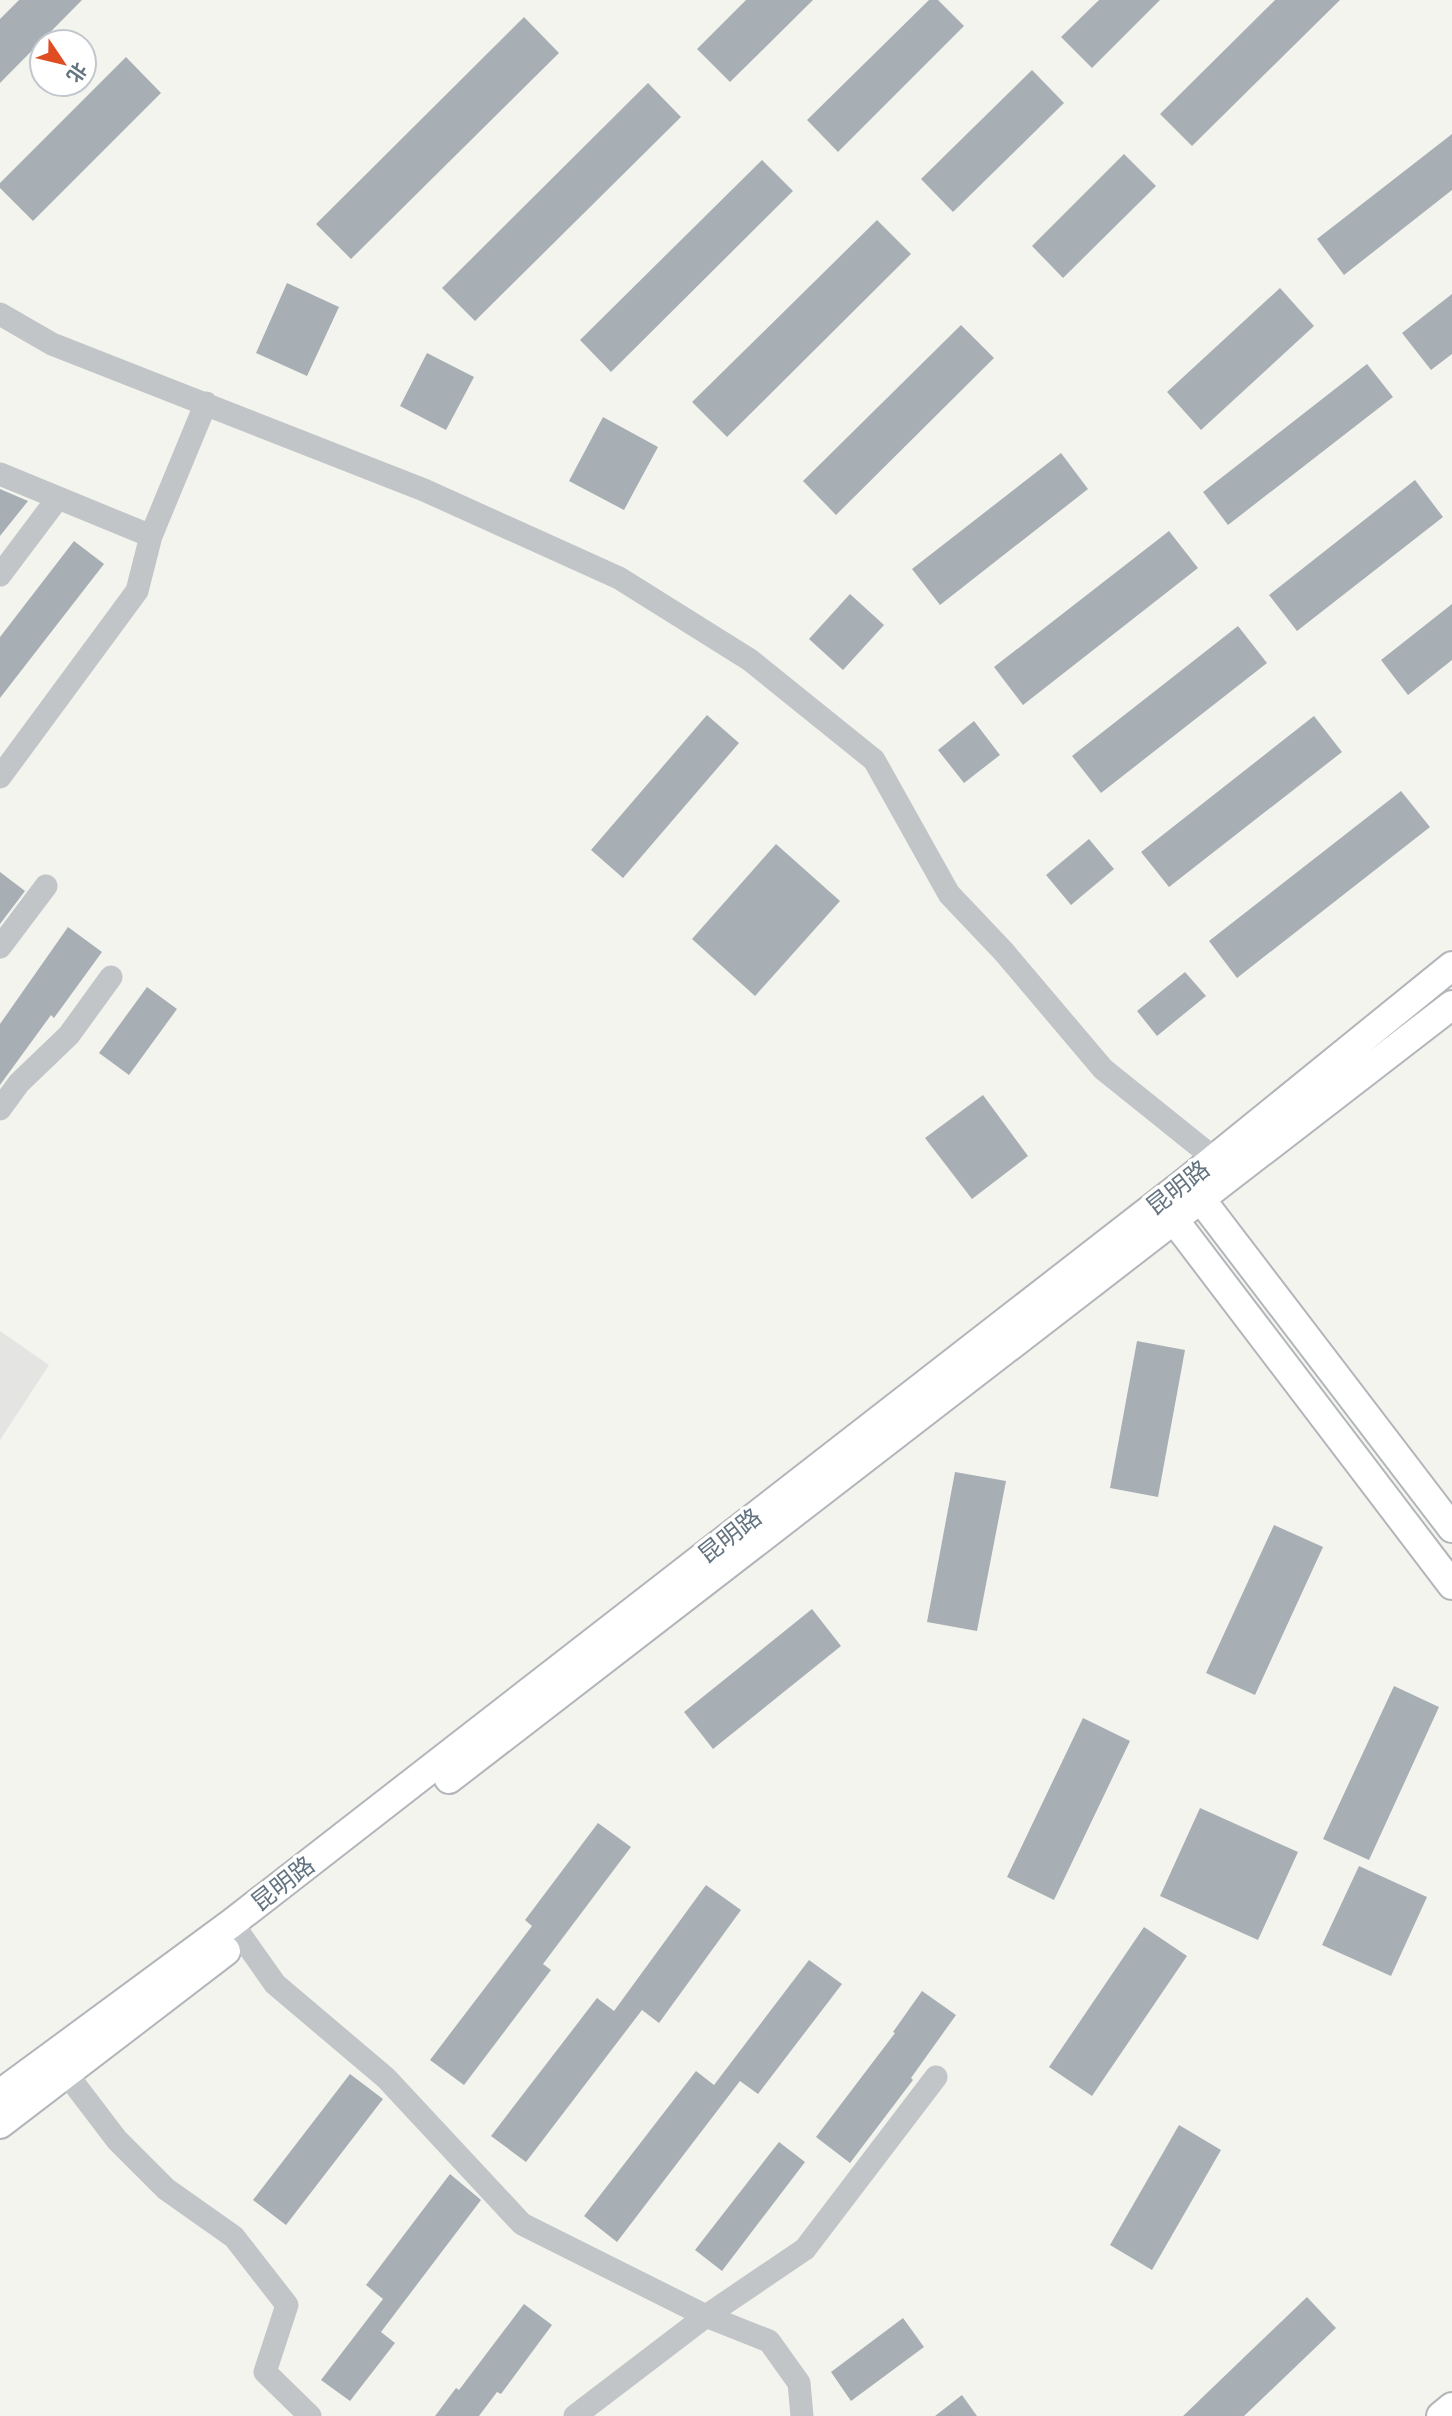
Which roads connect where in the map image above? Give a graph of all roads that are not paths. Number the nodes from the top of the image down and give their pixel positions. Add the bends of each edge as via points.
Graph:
1 (0, 314) edge
2 (206, 403) junction
3 (0, 474) edge
4 (58, 498) junction
5 (151, 536) junction
6 (0, 575) edge
7 (0, 777) edge
8 (46, 886) dead end
9 (0, 947) edge
10 (1452, 966) edge
11 (111, 977) dead end
12 (1452, 1005) edge
13 (0, 1109) edge
14 (1220, 1169) junction
15 (1194, 1190) junction
16 (1167, 1211) junction
17 (1452, 1528) edge
18 (1452, 1585) edge
19 (237, 1931) junction
20 (58, 2064) junction
21 (936, 2077) dead end
22 (0, 2094) edge
23 (0, 2124) edge
24 (706, 2316) junction
25 (1452, 2407) edge
26 (310, 2416) edge
27 (575, 2416) edge
28 (802, 2416) edge
29 (1441, 2416) edge

1 - 2 street via 52,344
2 - 5 street
2 - 14 street via 424,490 619,578 750,660 874,760 949,894 1103,1069
3 - 4 street
4 - 5 street
4 - 6 street
5 - 7 street via 138,591
8 - 9 street
10 - 14 main road, 昆明路
11 - 13 street via 69,1035 19,1083
12 - 14 main road, 昆明路
14 - 15 main road, 昆明路
15 - 16 main road, 昆明路
15 - 17 main road
16 - 18 main road
16 - 19 main road, 昆明路
19 - 20 main road, 昆明路
19 - 24 street via 275,1984 386,2078 522,2224
20 - 22 main road, 昆明路
20 - 23 main road, 昆明路
20 - 26 street via 117,2140 166,2189 234,2237 287,2305 265,2372
21 - 24 street via 805,2249
24 - 27 street
24 - 28 street via 769,2341 799,2383
25 - 29 main road

